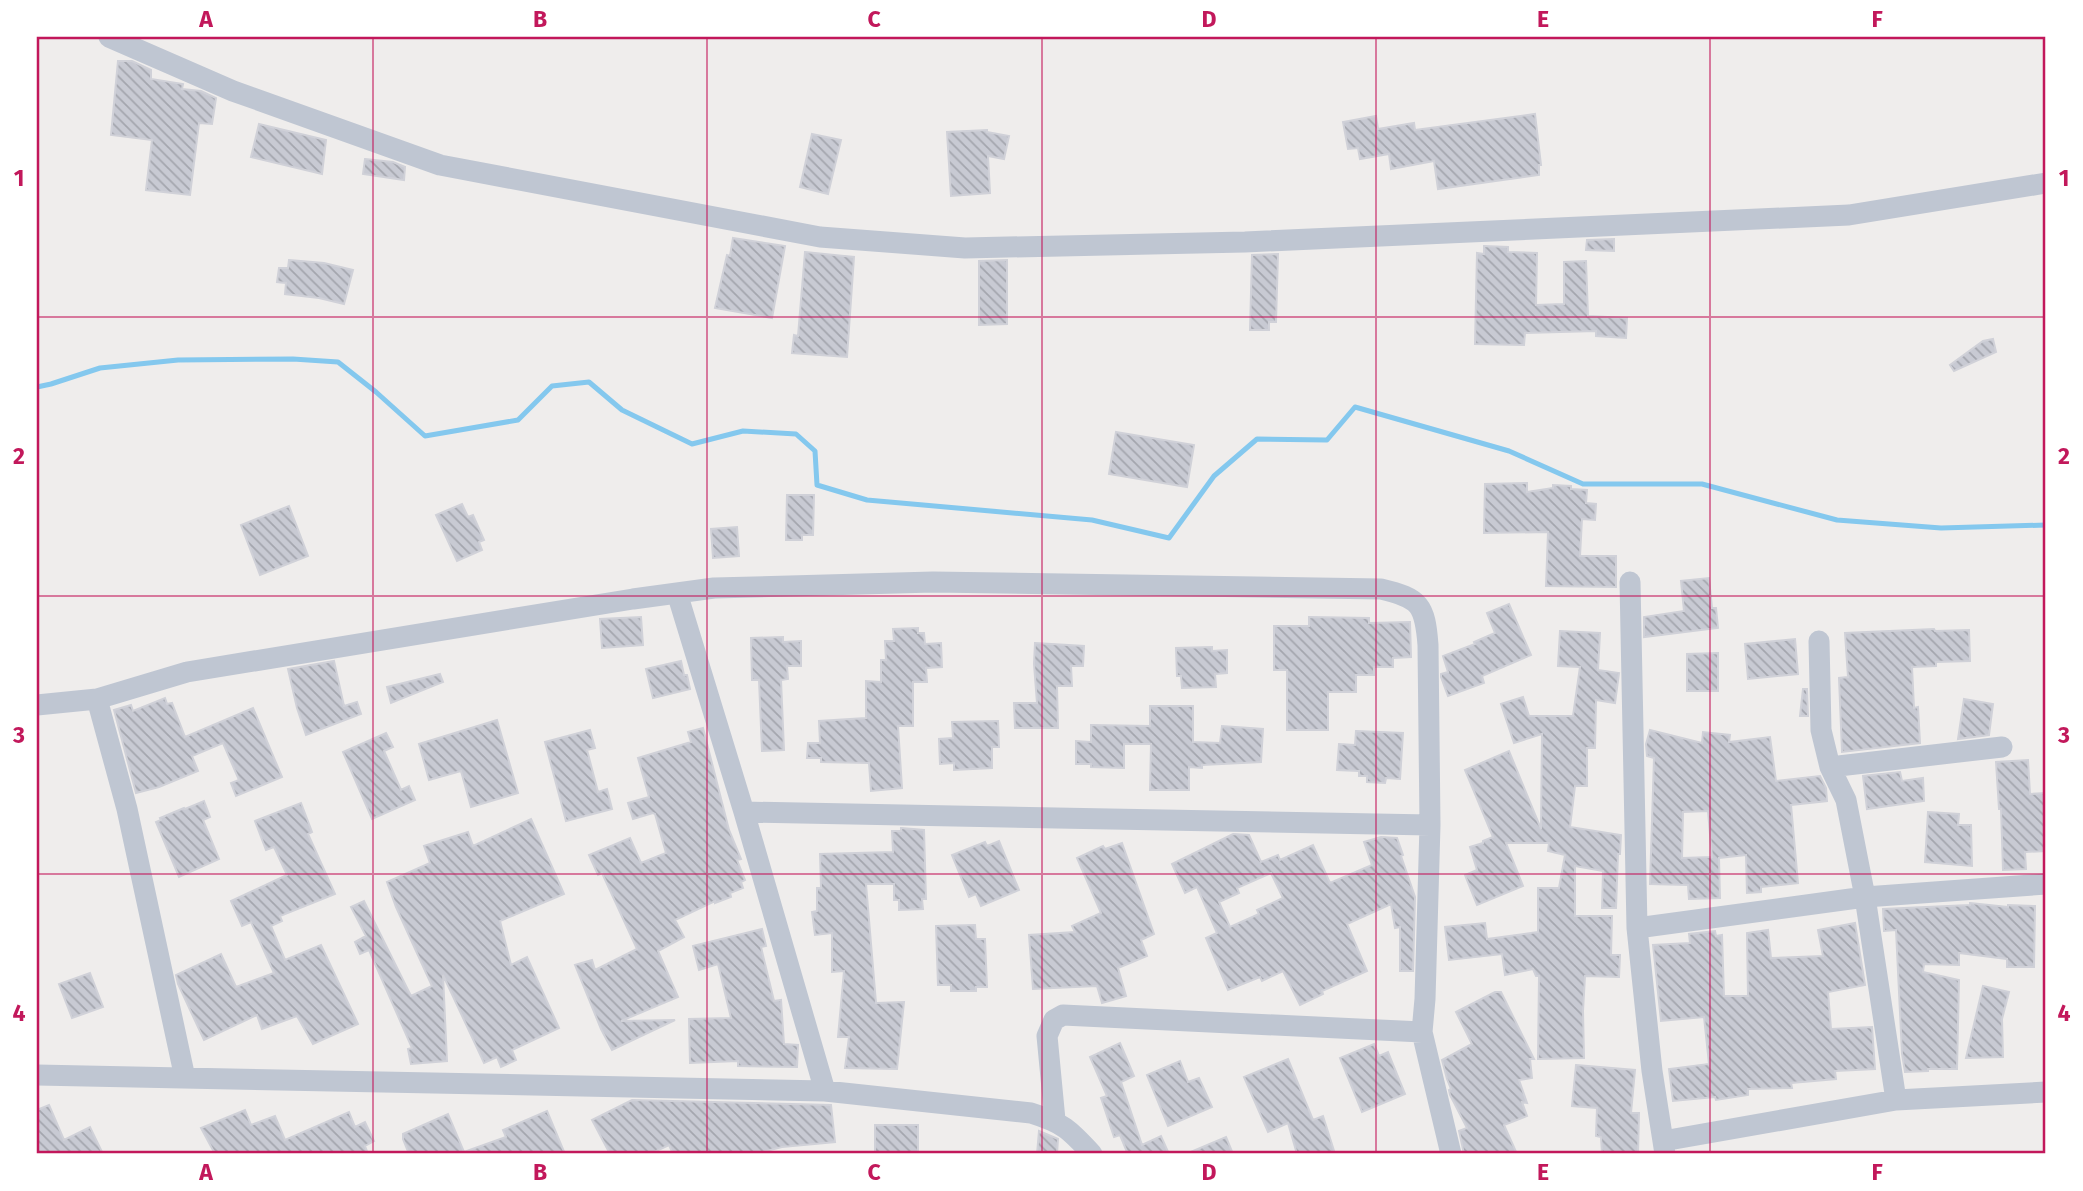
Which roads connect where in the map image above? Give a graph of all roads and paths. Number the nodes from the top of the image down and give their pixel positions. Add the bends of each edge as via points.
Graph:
1 (109, 37) edge
2 (2046, 183) edge
3 (1630, 582) dead end
4 (677, 593) junction
5 (1819, 642) dead end
6 (97, 699) junction
7 (37, 705) edge
8 (2002, 747) dead end
9 (1830, 767) junction
10 (744, 812) junction
11 (1430, 825) junction
12 (2046, 884) edge
13 (1865, 897) junction
14 (1637, 928) junction
15 (1422, 1032) junction
16 (37, 1075) edge
17 (185, 1078) junction
18 (825, 1091) junction
19 (2046, 1092) edge
20 (1896, 1100) junction
21 (1055, 1120) junction
22 (1664, 1148) edge
23 (1092, 1154) edge
24 (1451, 1154) edge

1 - 2 street via 233,91 440,165 806,235 965,248 1231,243 1849,215
3 - 14 street
4 - 6 street via 187,672
4 - 10 street
4 - 11 street via 933,582 1381,589 1406,595 1419,606 1426,622
5 - 9 street via 1821,730
6 - 7 street
6 - 17 street via 127,809
8 - 9 street
9 - 13 street via 1846,800
10 - 11 street
10 - 18 street
11 - 15 street
12 - 13 street
13 - 14 street
13 - 20 street
14 - 22 street
15 - 21 street via 1063,1015 1054,1020 1047,1036
15 - 24 street
16 - 17 street
17 - 18 street
18 - 21 street via 1031,1113
19 - 20 street
20 - 22 street
21 - 23 street

